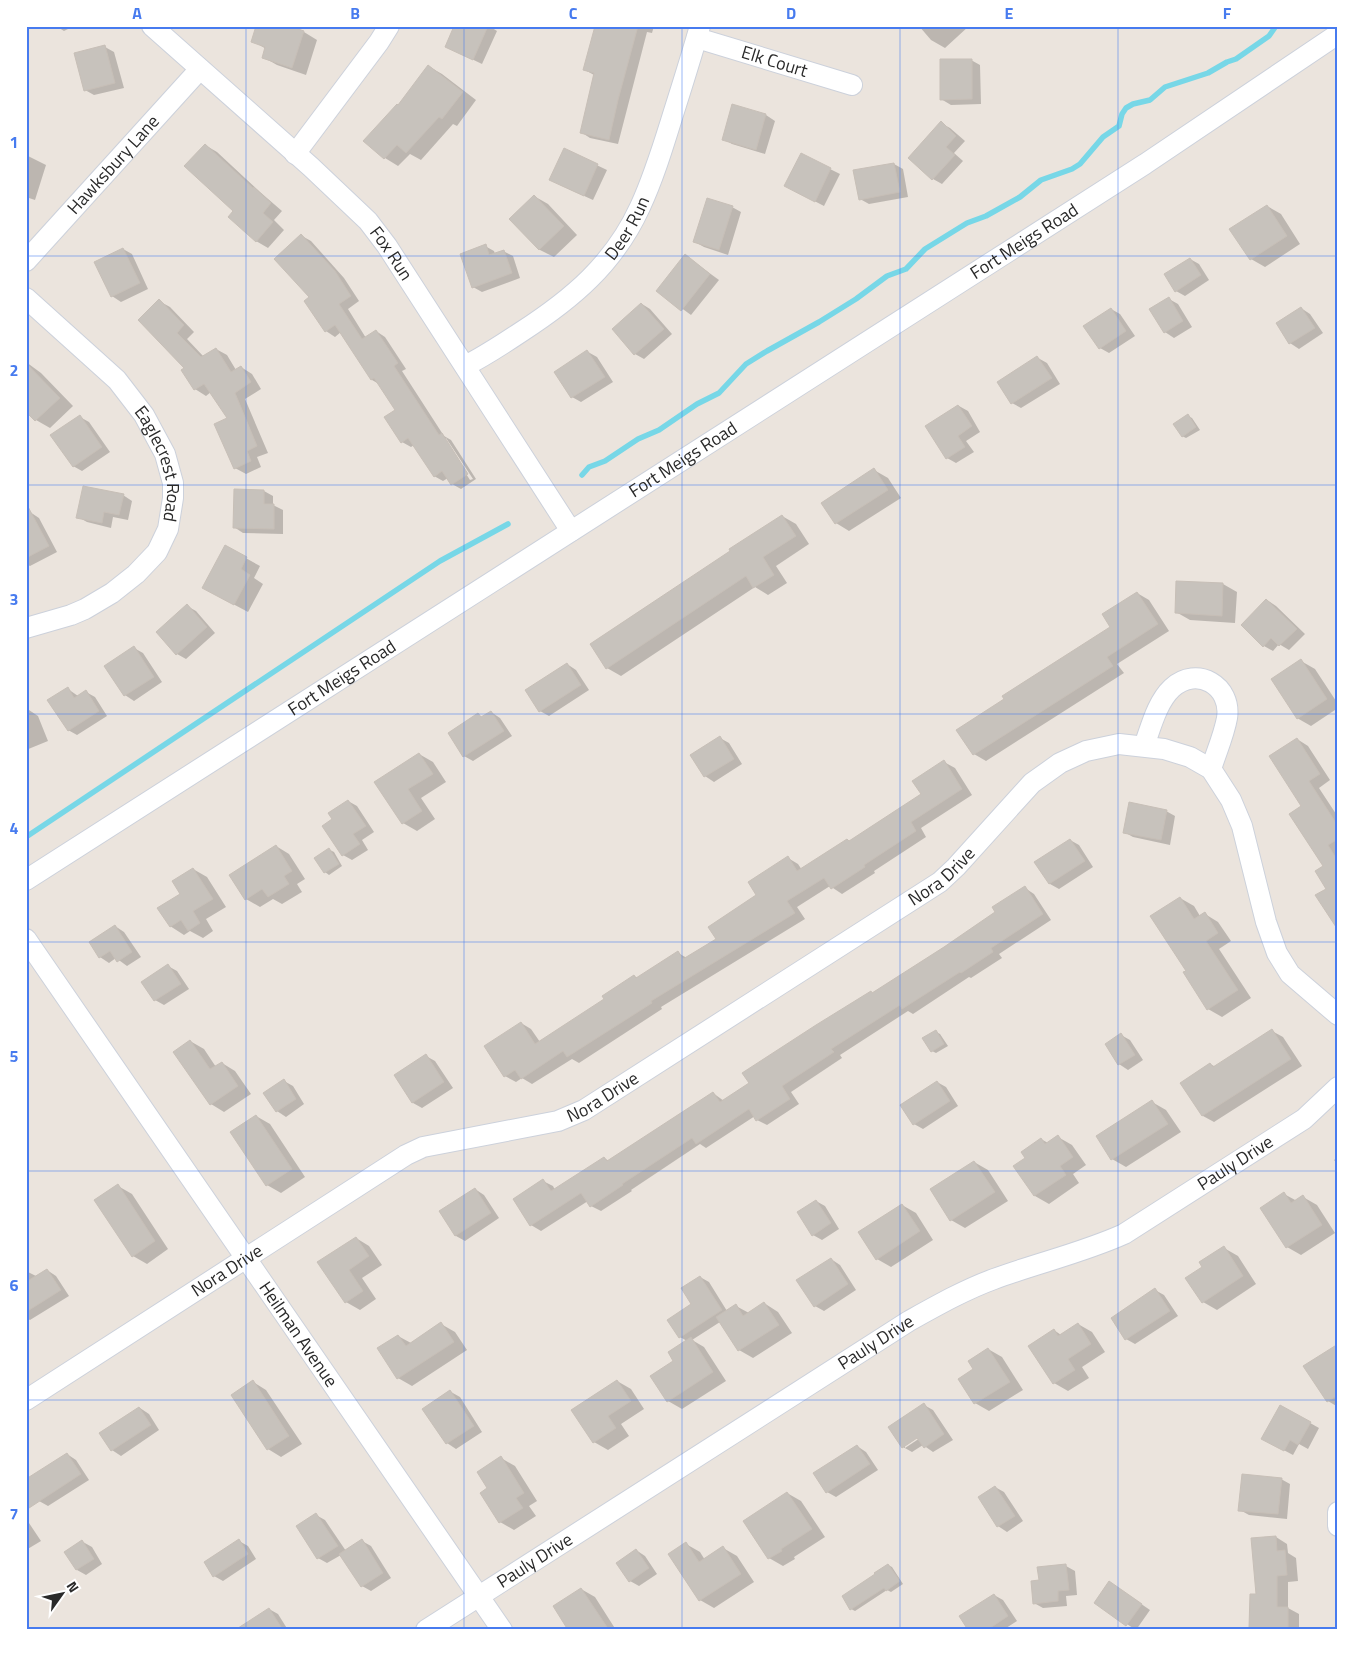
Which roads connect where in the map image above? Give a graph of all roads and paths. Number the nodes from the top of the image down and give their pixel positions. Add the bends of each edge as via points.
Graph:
1 (152, 26) edge
2 (389, 26) edge
3 (699, 32) edge
4 (1338, 34) edge
5 (200, 69) junction
6 (852, 85) dead end
7 (295, 154) junction
8 (26, 261) edge
9 (26, 298) edge
10 (465, 366) junction
11 (571, 530) junction
12 (26, 628) edge
13 (1144, 746) junction
14 (1211, 769) junction
15 (26, 880) edge
16 (26, 940) edge
17 (1338, 1015) edge
18 (1338, 1087) edge
19 (246, 1258) junction
20 (26, 1400) edge
21 (1338, 1512) edge
22 (1338, 1526) edge
23 (478, 1595) junction
24 (426, 1630) edge
25 (502, 1630) edge

1 - 5 street, Fox Run
2 - 7 street
3 - 6 street, Elk Court
3 - 10 street, Deer Run via 656,170 627,231 603,264 575,293
4 - 11 street, Fort Meigs Road via 1136,169
5 - 7 street, Fox Run
5 - 8 street, Hawksbury Lane
7 - 10 street, Fox Run via 368,221
9 - 12 street, Eaglecrest Road via 117,380 144,415 165,454 173,483 173,498 168,528 157,552 136,574 85,609
10 - 11 street, Fox Run
11 - 15 street, Fort Meigs Road
13 - 14 street, Nora Drive via 1164,748
13 - 14 street via 1170,689 1190,678 1202,678 1213,684 1227,706 1227,718
13 - 19 street, Nora Drive via 1119,744 1086,751 1060,763 1032,782 940,882 584,1110 558,1121 423,1147
14 - 17 street, Nora Drive via 1231,800 1242,826 1277,953 1290,974
16 - 19 street, Heilman Avenue
18 - 23 street, Pauly Drive via 1304,1120 1124,1234 1098,1246 994,1279 908,1321
19 - 20 street, Nora Drive
19 - 23 street, Heilman Avenue
21 - 22 street
23 - 24 street, Pauly Drive
23 - 25 street, Heilman Avenue

